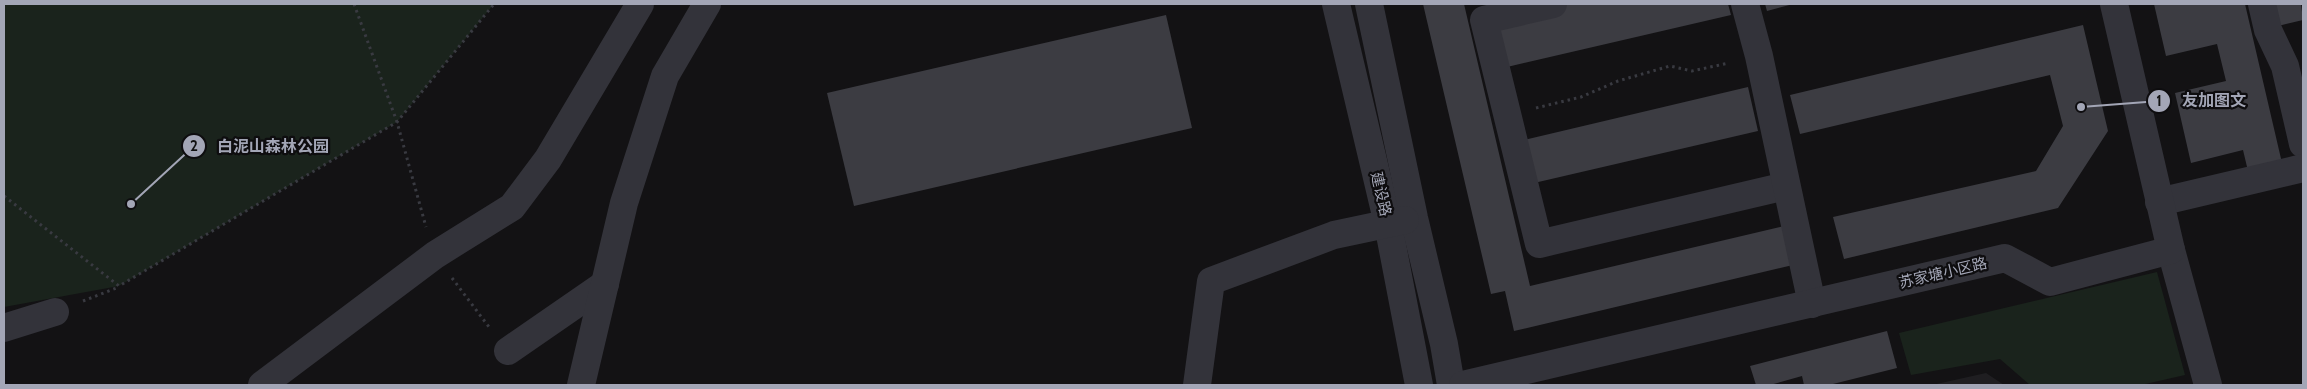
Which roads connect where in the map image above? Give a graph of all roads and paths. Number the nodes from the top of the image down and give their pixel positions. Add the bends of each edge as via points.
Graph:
1 (354, 4) edge
2 (494, 4) edge
3 (640, 4) edge
4 (708, 4) edge
5 (1336, 4) edge
6 (1369, 4) edge
7 (1553, 4) edge
8 (1745, 4) edge
9 (2114, 4) edge
10 (2262, 4) edge
11 (1483, 12) edge
12 (2285, 24) dead end
13 (1759, 56) junction
14 (2285, 66) junction
15 (1508, 115) junction
16 (397, 122) junction
17 (2303, 144) edge
18 (2303, 168) edge
19 (1786, 186) junction
20 (4, 196) edge
21 (2159, 202) junction
22 (1414, 218) junction
23 (1388, 224) junction
24 (2171, 250) junction
25 (605, 284) junction
26 (119, 286) junction
27 (1812, 304) junction
28 (55, 312) joint
29 (4, 328) edge
30 (508, 351) dead end
31 (262, 385) edge
32 (582, 385) edge
33 (1198, 385) edge
34 (1419, 385) edge
35 (1451, 385) edge
36 (1463, 385) edge
37 (2208, 385) edge

1 - 16 path
2 - 16 path
3 - 31 street via 548,159 512,207 434,255
4 - 25 street via 665,76 624,203
5 - 23 street, 建设路
6 - 22 street, 建设路
7 - 11 street
8 - 13 street
9 - 21 street
10 - 14 street via 2268,30
11 - 15 street
12 - 14 street via 2289,45
13 - 15 path via 1692,71 1670,66 1618,81 1580,97
13 - 19 street
14 - 17 street
15 - 19 street via 1539,244
16 - 26 path
18 - 21 street
19 - 27 street
20 - 26 path
21 - 24 street
22 - 23 street
22 - 35 street, 建设路
23 - 33 street via 1334,235 1211,281
23 - 34 street, 建设路
24 - 27 street, 苏家塘小区路 via 2050,282 2005,258
24 - 37 street
25 - 30 street
25 - 32 street
26 - 28 path
27 - 36 street, 苏家塘小区路
28 - 29 street

